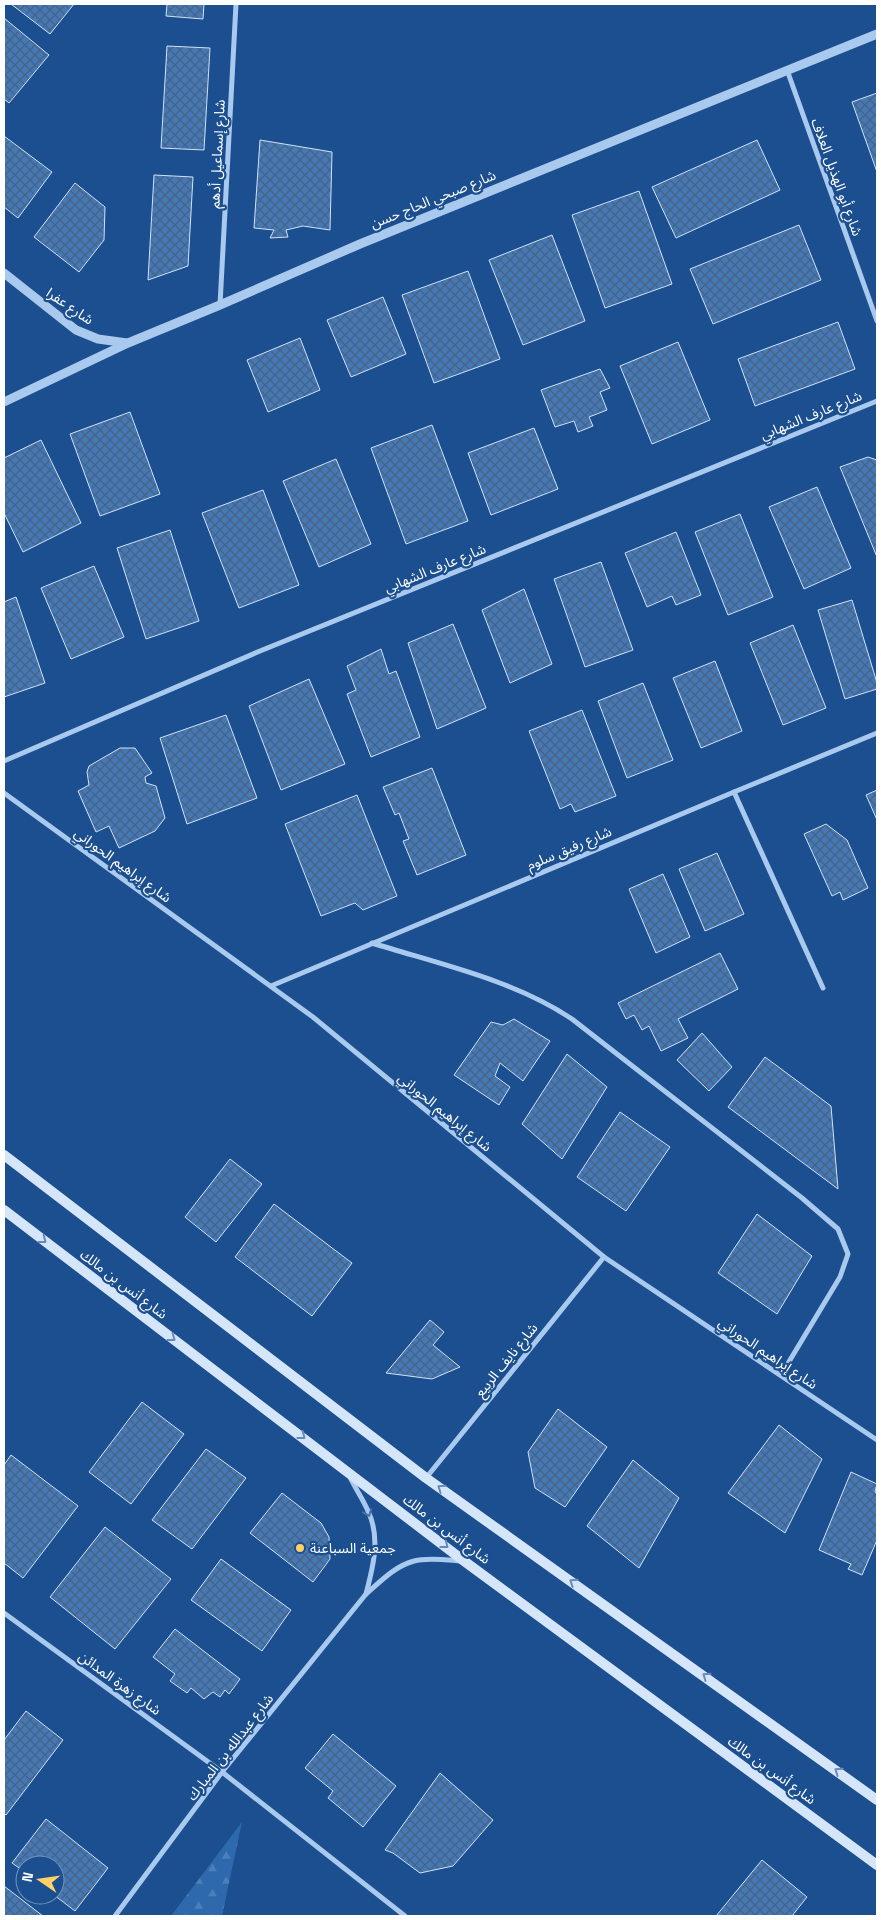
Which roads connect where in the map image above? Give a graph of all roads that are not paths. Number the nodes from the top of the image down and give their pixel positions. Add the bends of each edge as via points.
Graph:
1 (236, 4) edge
2 (877, 34) edge
3 (786, 70) junction
4 (4, 273) edge
5 (220, 305) junction
6 (877, 321) edge
7 (128, 344) junction
8 (877, 400) edge
9 (4, 402) edge
10 (877, 733) edge
11 (4, 761) edge
12 (734, 792) junction
13 (4, 793) edge
14 (372, 943) junction
15 (271, 986) junction
16 (823, 988) dead end
17 (4, 1155) edge
18 (4, 1210) edge
19 (604, 1257) junction
20 (781, 1375) junction
21 (877, 1440) edge
22 (346, 1469) junction
23 (426, 1478) junction
24 (464, 1561) junction
25 (366, 1594) junction
26 (4, 1613) edge
27 (222, 1772) junction
28 (858, 1784) junction
29 (877, 1791) edge
30 (877, 1800) edge
31 (874, 1863) edge
32 (877, 1873) edge
33 (115, 1916) edge
34 (405, 1916) edge

1 - 5 street, شارع إسماعيل أدهم
2 - 3 street, شارع صبحي الحاج حسن
3 - 5 street, شارع صبحي الحاج حسن via 369,240
3 - 6 street, شارع أبو الهذيل العلاف
4 - 7 street, شارع عفرا via 76,330 98,340
5 - 7 street, شارع صبحي الحاج حسن
7 - 9 street, شارع صبحي الحاج حسن
8 - 11 street, شارع عارف الشهابي via 260,651
10 - 12 street, شارع رفيق سلوم
12 - 14 street, شارع رفيق سلوم
12 - 16 street
13 - 15 street, شارع إبراهيم الحوراني
14 - 15 street, شارع رفيق سلوم
14 - 20 street via 548,1003 572,1018 838,1229 848,1254 840,1277
15 - 19 street, شارع إبراهيم الحوراني
17 - 23 main road, شارع أنس بن مالك
18 -> 22 main road, شارع أنس بن مالك
19 - 20 street, شارع إبراهيم الحوراني
19 - 23 street, شارع نايف الربيع
20 - 21 street, شارع إبراهيم الحوراني
22 -> 24 main road, شارع أنس بن مالك
22 -> 25 street, شارع عبدالله بن المبارك via 368,1511 375,1536 374,1563
28 -> 23 main road, شارع أنس بن مالك
24 - 25 street, شارع عبدالله بن المبارك via 416,1560 400,1566
24 - 31 main road, شارع أنس بن مالك
25 - 27 street, شارع عبدالله بن المبارك
26 - 27 street, شارع زهرة المدائن
27 - 33 street, شارع عبدالله بن المبارك
27 - 34 street, شارع زهرة المدائن
28 - 29 main road
28 - 30 main road, شارع أنس بن مالك
31 - 32 main road

